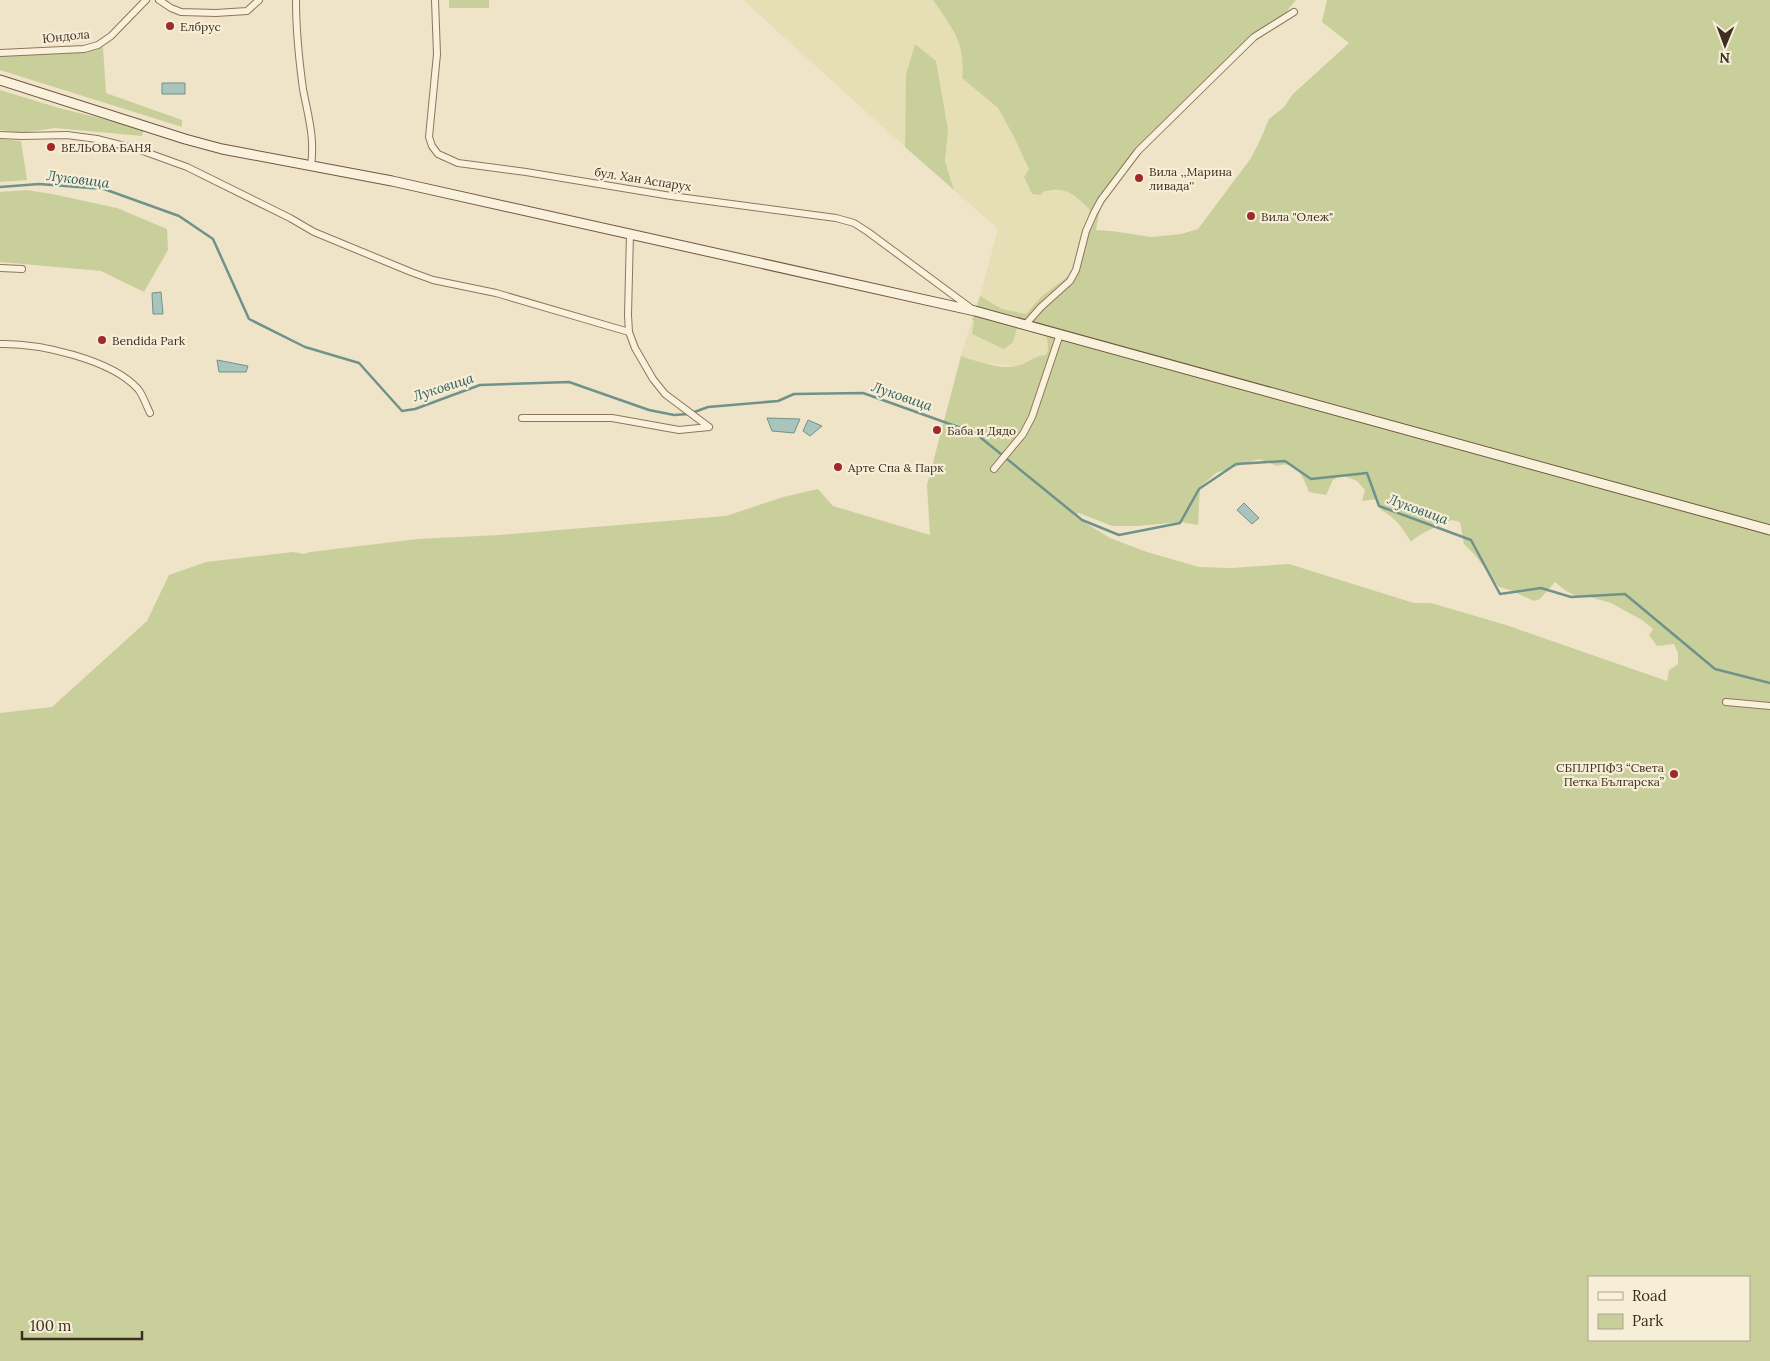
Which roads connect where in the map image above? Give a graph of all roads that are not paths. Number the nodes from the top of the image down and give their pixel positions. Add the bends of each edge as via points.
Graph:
1 (146, 0) edge
2 (159, 0) edge
3 (259, 0) edge
4 (296, 0) edge
5 (435, 0) edge
6 (1294, 12) dead end
7 (0, 53) edge
8 (0, 80) edge
9 (0, 135) edge
10 (311, 166) junction
11 (630, 233) junction
12 (0, 268) edge
13 (22, 269) dead end
14 (975, 311) junction
15 (1025, 325) junction
16 (629, 332) junction
17 (1060, 334) junction
18 (0, 344) edge
19 (150, 413) dead end
20 (522, 418) dead end
21 (994, 468) dead end
22 (1770, 530) edge
23 (1726, 702) dead end
24 (1770, 706) edge

1 - 7 street, Юндола via 98,45 84,49
2 - 3 street via 181,12 216,13 247,11
4 - 10 street via 298,46 313,143
5 - 14 street, бул. Хан Аспарух via 437,54 429,137 438,154 446,159 671,196 815,215 854,224
6 - 15 street via 1254,37 1138,151 1094,213 1070,281
8 - 10 main road via 184,139
9 - 16 street via 67,135 140,150 187,168 314,232 411,272
10 - 11 main road
11 - 14 main road
11 - 16 street
12 - 13 street
14 - 15 main road
15 - 17 main road
16 - 20 street via 635,348 665,394 709,427 679,430 612,418
17 - 21 street via 1032,417 1023,434
17 - 22 main road
18 - 19 street via 47,348 76,355 112,371 139,390
23 - 24 street

